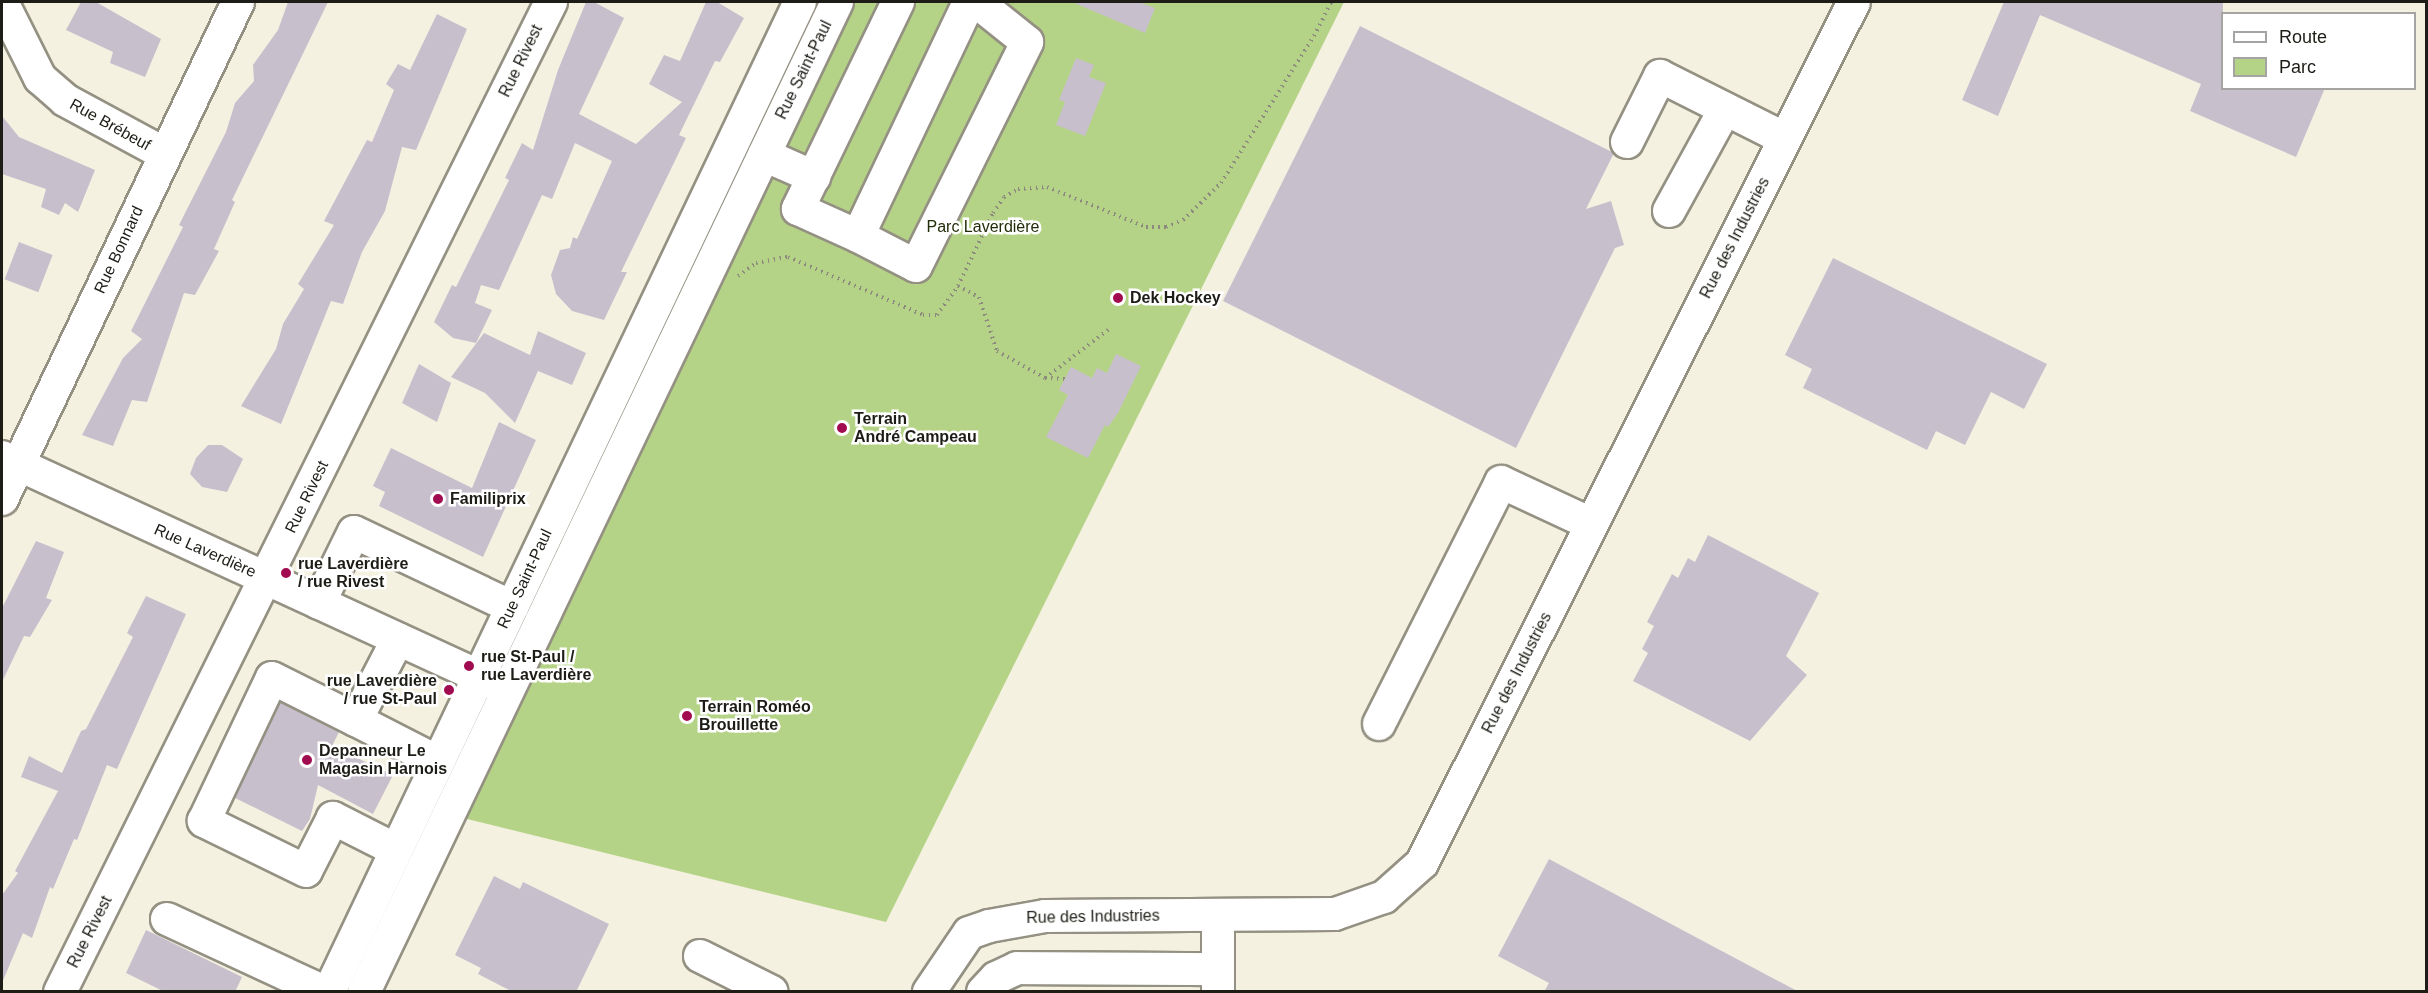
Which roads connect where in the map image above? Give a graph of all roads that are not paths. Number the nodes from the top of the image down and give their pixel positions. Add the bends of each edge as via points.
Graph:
1 (2, 2) edge
2 (238, 2) edge
3 (550, 2) edge
4 (800, 2) edge
5 (837, 2) edge
6 (898, 2) edge
7 (969, 2) edge
8 (977, 2) edge
9 (1854, 2) edge
10 (1725, 109) junction
11 (741, 126) junction
12 (1785, 139) junction
13 (1627, 142) dead end
14 (768, 146) junction
15 (165, 154) junction
16 (814, 177) junction
17 (1669, 211) dead end
18 (858, 236) junction
19 (667, 282) junction
20 (695, 297) junction
21 (598, 426) junction
22 (626, 443) junction
23 (9, 462) edge
24 (2, 499) edge
25 (1592, 524) junction
26 (267, 579) junction
27 (326, 606) junction
28 (509, 612) junction
29 (398, 639) junction
30 (479, 676) junction
31 (508, 690) junction
32 (356, 720) junction
33 (1379, 724) dead end
34 (438, 762) junction
35 (393, 856) junction
36 (417, 882) junction
37 (1218, 915) junction
38 (167, 919) dead end
39 (700, 956) dead end
40 (1218, 980) edge
41 (930, 989) edge
42 (60, 992) edge
43 (324, 992) edge
44 (329, 992) edge
45 (364, 992) edge
46 (772, 992) edge
47 (983, 992) edge

1 - 15 street, Rue Brébeuf via 40,78 65,100
2 - 15 street, Rue Bonnard
3 - 26 street, Rue Rivest
4 - 11 street, Rue Saint-Paul
5 - 14 street, Rue Saint-Paul
6 - 16 street
7 - 18 street
8 - 18 street via 1027,42 916,266
9 - 12 street, Rue des Industries
10 - 12 street
10 - 13 street via 1660,76
10 - 17 street
11 - 14 street, Rue Saint-Paul
11 - 19 street, Rue Saint-Paul
12 - 25 street, Rue des Industries
14 - 16 street
14 - 20 street, Rue Saint-Paul
15 - 23 street, Rue Bonnard
16 - 18 street via 798,209
19 - 20 street
19 - 21 street, Rue Saint-Paul
20 - 22 street, Rue Saint-Paul
21 - 22 street
21 - 28 street, Rue Saint-Paul
22 - 31 street, Rue Saint-Paul
23 - 24 street, Rue Bonnard
23 - 26 street, Rue Laverdière
25 - 33 street via 1501,482
25 - 37 street, Rue des Industries via 1422,863 1404,881 1363,907 1335,915
26 - 27 street, Rue Laverdière
26 - 42 street, Rue Rivest
27 - 28 street via 354,532
27 - 29 street, Rue Laverdière
28 - 30 street, Rue Saint-Paul
29 - 30 street, Rue Laverdière
29 - 32 street
30 - 31 street, Rue Laverdière
30 - 34 street, Rue Saint-Paul
31 - 36 street, Rue Saint-Paul
32 - 34 street
32 - 35 street via 272,678 204,821 306,871 333,818
34 - 35 street, Rue Saint-Paul
35 - 36 street
35 - 44 street, Rue Saint-Paul
36 - 45 street, Rue Saint-Paul
37 - 40 street
37 - 41 street, Rue des Industries via 1045,916 989,926 969,933
38 - 43 street
39 - 46 street
40 - 47 street via 1017,968 996,978

